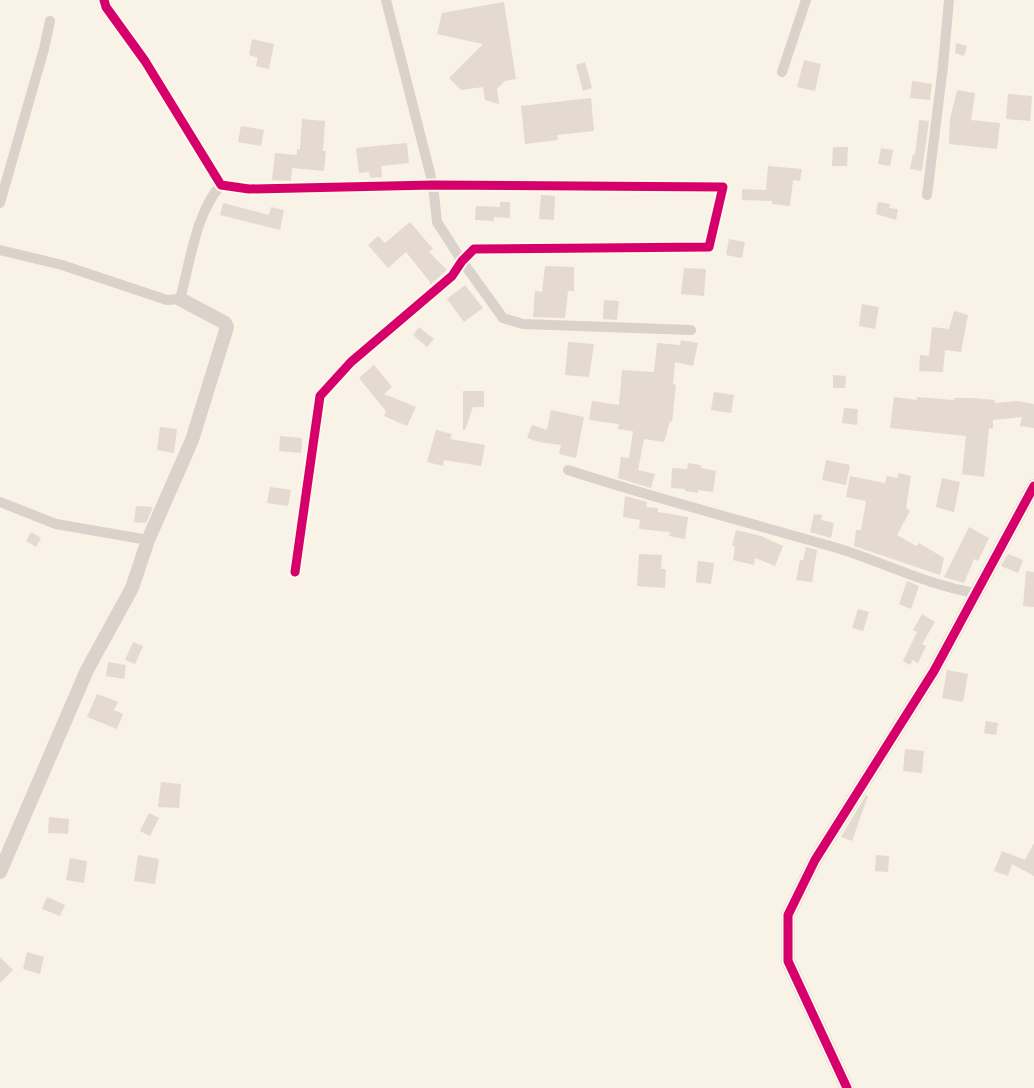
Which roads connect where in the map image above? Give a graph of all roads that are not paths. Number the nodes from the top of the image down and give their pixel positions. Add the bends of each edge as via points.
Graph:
1 (104, 0) edge
2 (386, 0) edge
3 (806, 0) edge
4 (949, 0) edge
5 (50, 21) dead end
6 (782, 72) dead end
7 (221, 185) junction
8 (433, 185) junction
9 (927, 195) dead end
10 (0, 203) edge
11 (0, 250) edge
12 (462, 261) junction
13 (180, 298) junction
14 (691, 330) dead end
15 (568, 470) dead end
16 (1034, 486) edge
17 (0, 502) edge
18 (148, 540) junction
19 (295, 572) dead end
20 (976, 593) junction
21 (0, 872) edge
22 (847, 1088) edge

1 - 7 street
2 - 8 street
3 - 6 street
4 - 9 street
5 - 10 street
7 - 8 street via 249,189
7 - 13 street via 201,220
8 - 12 street via 437,222
8 - 12 street via 723,187 710,247 474,249
11 - 13 street via 62,265 167,300
12 - 14 street via 503,318 523,324
12 - 19 street via 452,276 351,362 320,396
13 - 18 street via 227,327 192,440
15 - 20 street via 839,549 951,589
16 - 20 street
17 - 18 street via 56,524
18 - 21 street via 132,588 87,670
20 - 22 street via 934,671 815,860 788,915 788,961

